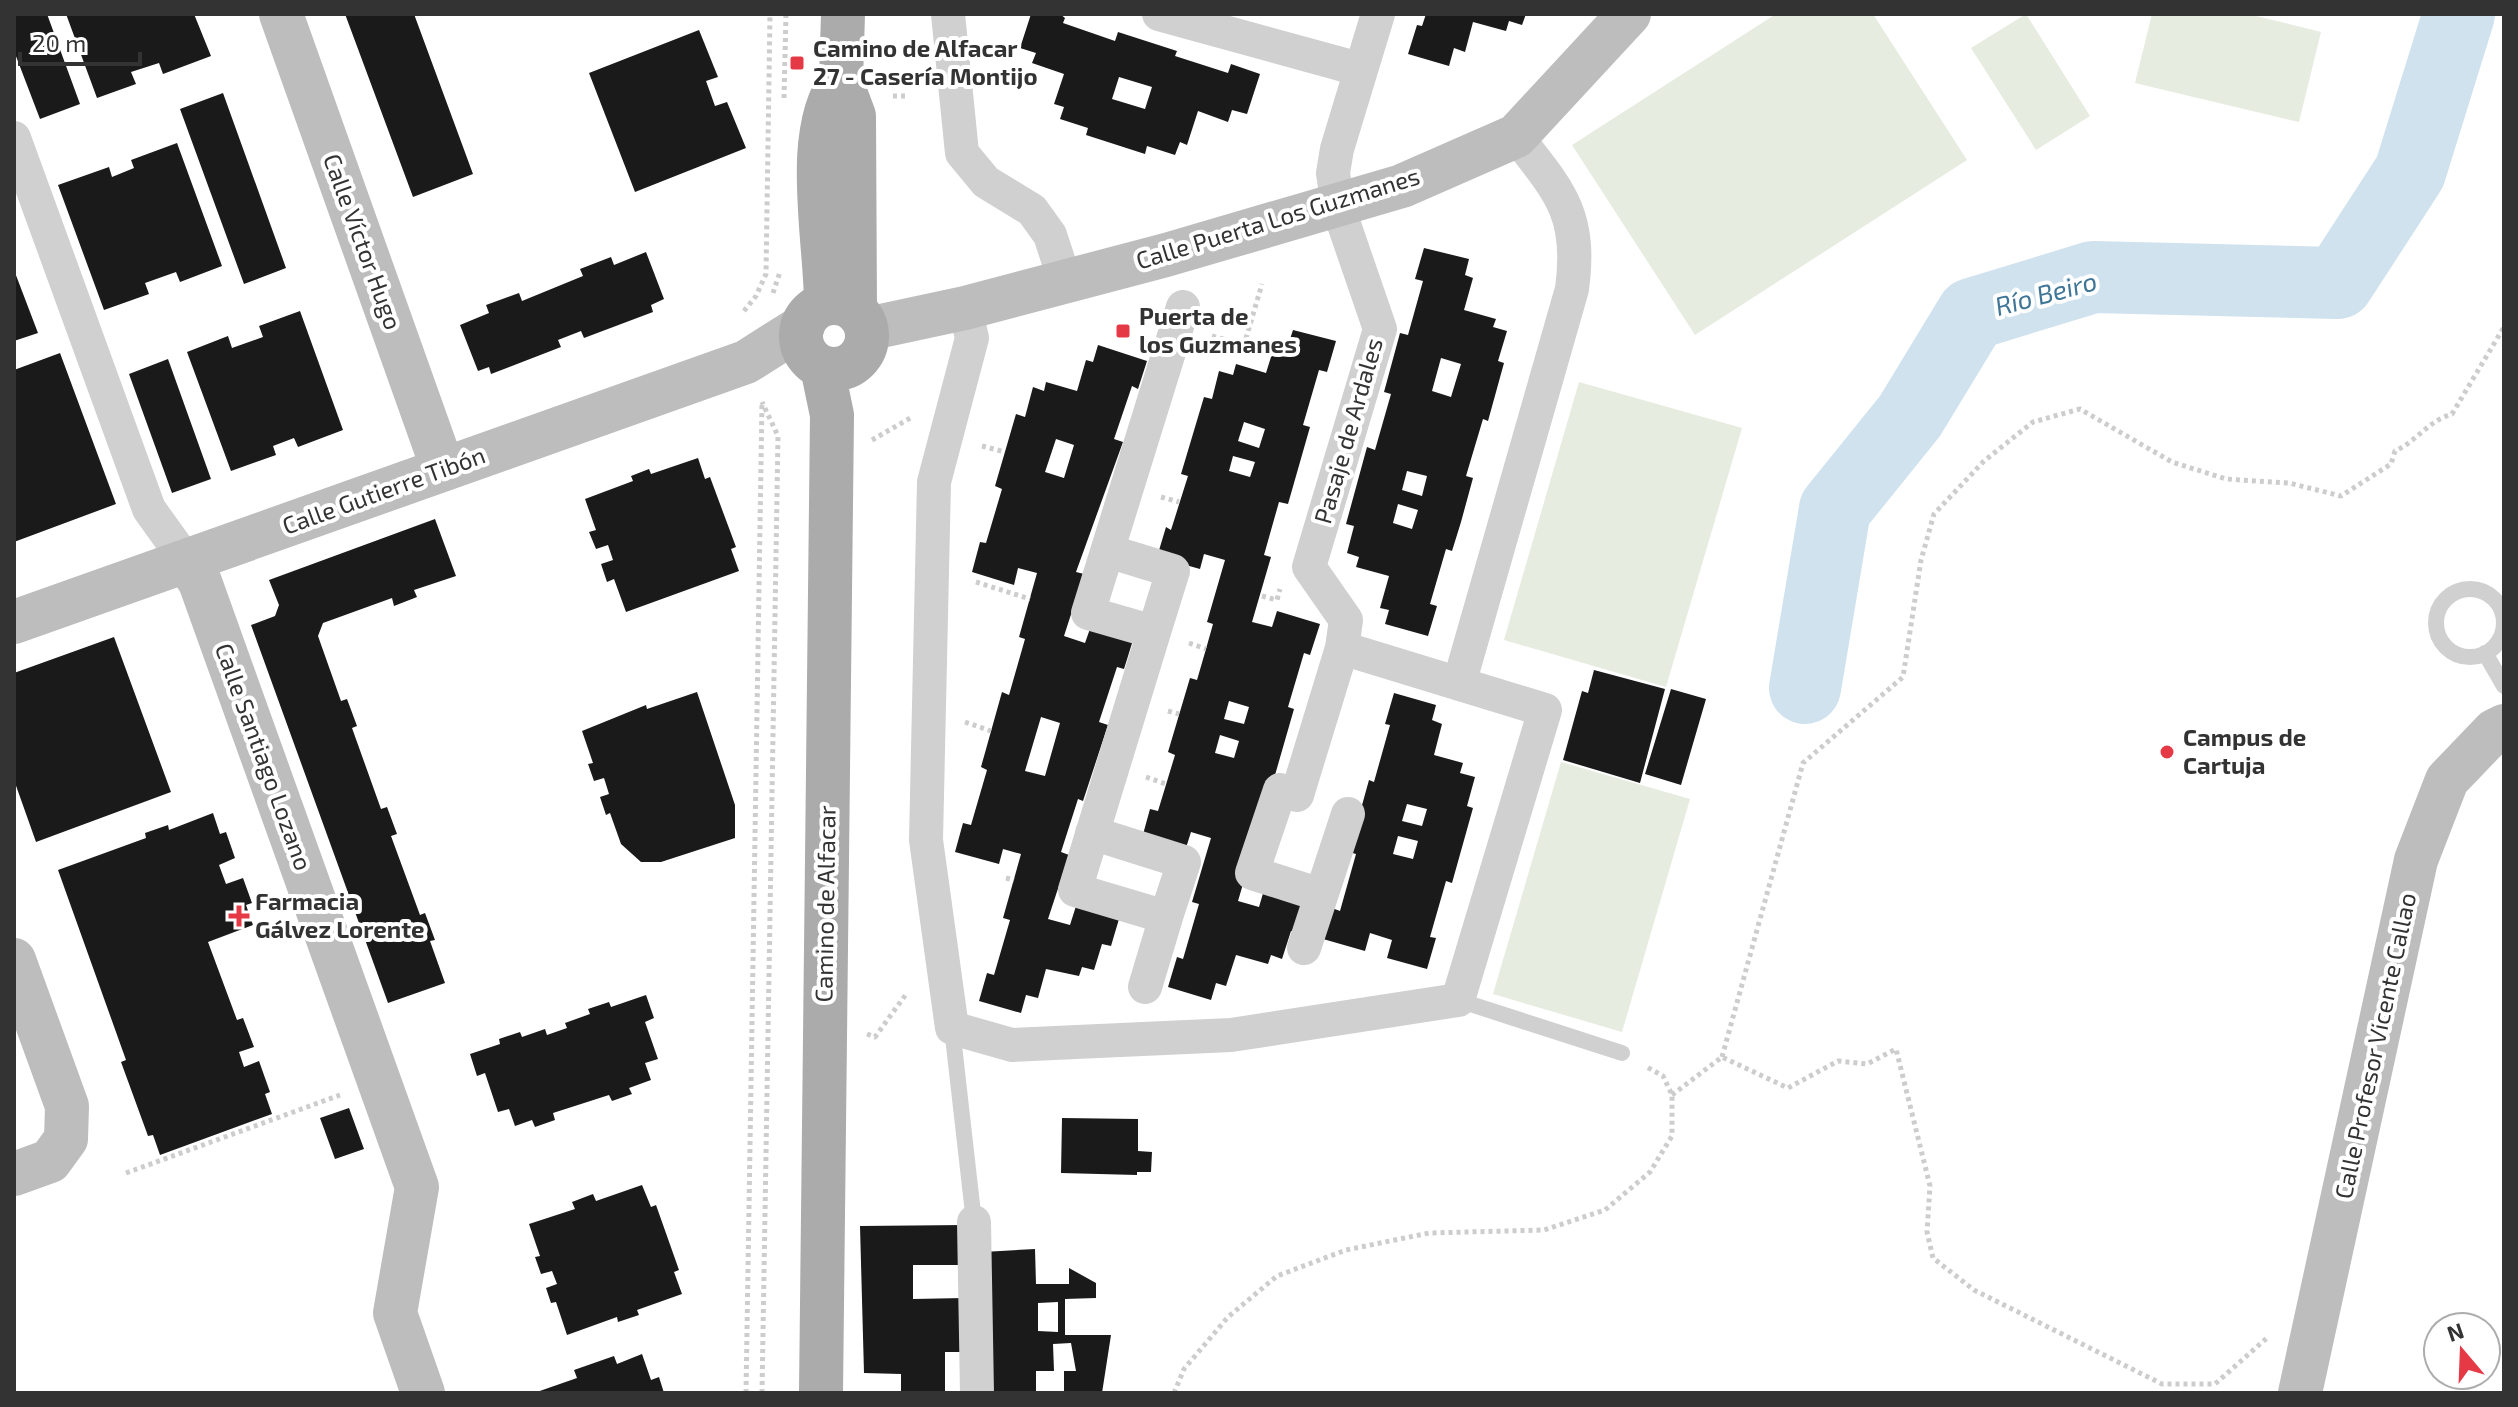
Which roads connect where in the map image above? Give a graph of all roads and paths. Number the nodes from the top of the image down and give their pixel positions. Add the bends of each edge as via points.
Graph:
1 (281, 14) edge
2 (770, 14) edge
3 (843, 14) edge
4 (948, 14) edge
5 (1159, 14) edge
6 (1378, 14) edge
7 (1629, 14) edge
8 (1348, 66) dead end
9 (1516, 136) junction
10 (14, 138) edge
11 (1338, 207) junction
12 (1065, 281) junction
13 (1262, 284) dead end
14 (965, 308) junction
15 (740, 316) dead end
16 (921, 317) junction
17 (1180, 317) joint
18 (2504, 327) edge
19 (836, 329) junction
20 (443, 469) junction
21 (1108, 551) junction
22 (187, 562) junction
23 (976, 582) dead end
24 (1262, 596) dead end
25 (1030, 599) dead end
26 (1277, 600) dead end
27 (14, 622) edge
28 (1154, 632) junction
29 (1342, 648) junction
30 (2485, 653) junction
31 (1459, 684) junction
32 (2504, 686) edge
33 (2504, 726) edge
34 (1348, 814) dead end
35 (1092, 833) junction
36 (1006, 878) dead end
37 (1014, 880) dead end
38 (1321, 895) junction
39 (1166, 917) junction
40 (1304, 948) dead end
41 (14, 960) edge
42 (1145, 987) dead end
43 (907, 993) dead end
44 (1458, 1000) junction
45 (866, 1021) dead end
46 (952, 1028) junction
47 (1622, 1053) joint
48 (1722, 1057) junction
49 (342, 1094) dead end
50 (1672, 1095) junction
51 (126, 1173) dead end
52 (14, 1174) edge
53 (974, 1222) joint
54 (2271, 1334) dead end
55 (423, 1393) edge
56 (746, 1393) edge
57 (762, 1393) edge
58 (821, 1393) edge
59 (977, 1393) edge
60 (1174, 1393) edge
61 (2300, 1393) edge

1 - 20 street, Calle Víctor Hugo
2 - 15 path via 766,274
3 - 19 main road, Camino de Alfacar via 841,81 854,116
4 - 12 street via 962,153 986,182 1032,210 1050,235
5 - 8 street
6 - 11 street via 1337,149 1333,173
7 - 9 street, Calle Puerta Los Guzmanes
9 - 11 street, Calle Puerta Los Guzmanes via 1402,186
9 - 31 street via 1558,190 1574,225 1577,256
10 - 22 street, Calle Santiago Lozano via 149,509
11 - 12 street, Calle Puerta Los Guzmanes
11 - 29 street, Pasaje de Ardales via 1380,329 1309,567 1346,620
12 - 14 street, Calle Puerta Los Guzmanes
13 - 17 path via 1244,345
14 - 16 street, Calle Puerta Los Guzmanes
14 - 46 street via 972,338 934,482 926,824
16 - 19 street, Calle Puerta Los Guzmanes
16 - 19 street via 881,294
17 - 21 street
18 - 48 path via 2452,414 2435,419 2412,444 2395,451 2391,464 2341,496 2289,483 2226,479 2172,462 2080,409 2033,422 1984,461 1934,514 1921,560 1903,677 1803,763
19 - 20 street, Calle Gutierre Tibón
19 - 58 main road, Camino de Alfacar
20 - 22 street, Calle Gutierre Tibón
21 - 28 street via 1173,571
21 - 28 street via 1088,613
22 - 27 street, Calle Gutierre Tibón
22 - 55 street, Calle Santiago Lozano via 200,582 417,1187 395,1313
23 - 25 path
24 - 26 path
28 - 35 street
29 - 31 street
29 - 38 street, Pasaje de Ardales via 1252,873
30 - 30 lane via 2500,639 2501,610 2476,590 2455,593 2439,607 2439,638 2454,654
30 - 32 lane
31 - 44 street via 1545,710
33 - 61 street, Calle Profesor Vicente Callao via 2447,780 2416,860
34 - 38 street
35 - 39 street via 1184,862
35 - 39 street via 1075,890
36 - 37 path
38 - 40 street
39 - 42 street
41 - 52 street via 67,1106 66,1139 50,1161
43 - 45 path via 875,1037 866,1033
44 - 46 street via 1231,1035 1012,1045
44 - 47 lane
46 - 53 lane
47 - 50 path via 1663,1076
48 - 50 path
48 - 54 path via 1788,1088 1838,1061 1867,1064 1896,1049 1930,1186 1927,1232 1933,1258 1974,1290 2162,1384 2215,1384
49 - 51 path
50 - 60 path via 1672,1136 1650,1172 1605,1210 1544,1230 1429,1233 1346,1250 1277,1276 1228,1317 1184,1369
53 - 59 street
56 - 57 path via 762,402 778,436

